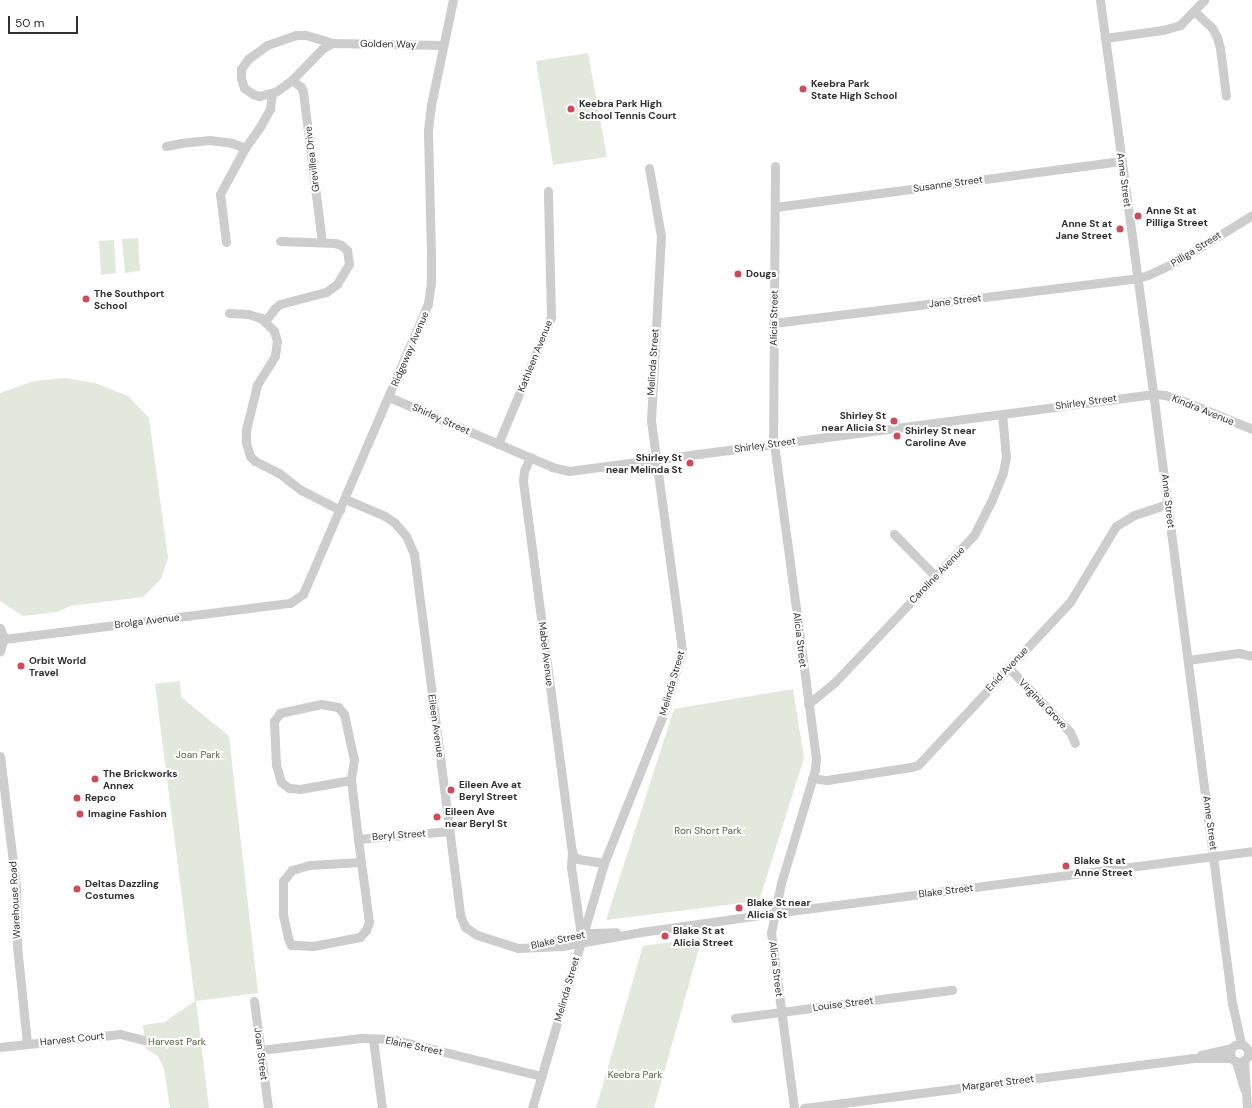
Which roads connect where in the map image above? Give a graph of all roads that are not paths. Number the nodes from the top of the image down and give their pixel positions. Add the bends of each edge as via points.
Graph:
1 (453, 0) edge
2 (1100, 0) edge
3 (1204, 0) edge
4 (1194, 11) junction
5 (1105, 38) junction
6 (332, 43) junction
7 (443, 45) junction
8 (292, 80) junction
9 (272, 93) junction
10 (1226, 96) dead end
11 (166, 146) dead end
12 (245, 148) junction
13 (1121, 161) junction
14 (775, 166) dead end
15 (649, 168) dead end
16 (548, 191) dead end
17 (776, 207) junction
18 (1252, 215) edge
19 (280, 240) dead end
20 (226, 242) dead end
21 (322, 242) junction
22 (1137, 278) junction
23 (229, 313) dead end
24 (265, 321) junction
25 (773, 323) junction
26 (1154, 394) junction
27 (389, 397) junction
28 (1002, 414) junction
29 (1252, 429) edge
30 (498, 444) junction
31 (774, 444) junction
32 (530, 458) junction
33 (655, 460) junction
34 (345, 499) junction
35 (1168, 504) junction
36 (340, 510) junction
37 (894, 534) dead end
38 (936, 576) junction
39 (290, 603) joint
40 (0, 628) edge
41 (4, 639) junction
42 (0, 651) edge
43 (1252, 656) edge
44 (1188, 660) junction
45 (1008, 667) junction
46 (808, 704) junction
47 (1075, 743) dead end
48 (0, 756) edge
49 (812, 778) junction
50 (351, 780) junction
51 (450, 832) junction
52 (358, 838) junction
53 (572, 851) junction
54 (1252, 851) edge
55 (1214, 856) junction
56 (360, 862) junction
57 (604, 863) junction
58 (774, 913) junction
59 (581, 938) junction
60 (523, 948) joint
61 (952, 990) dead end
62 (254, 1001) dead end
63 (781, 1012) junction
64 (734, 1018) dead end
65 (373, 1039) junction
66 (144, 1040) dead end
67 (27, 1043) junction
68 (0, 1047) edge
69 (260, 1050) junction
70 (1241, 1052) edge
71 (542, 1076) junction
72 (268, 1108) edge
73 (382, 1108) edge
74 (532, 1108) edge
75 (794, 1108) edge
76 (804, 1108) edge
77 (1247, 1108) edge

1 - 7 street, Ridgeway Avenue
2 - 5 street, Anne Street
3 - 4 street
4 - 5 street via 1180,25 1167,29
4 - 10 street via 1212,28 1217,37
5 - 13 street, Anne Street
6 - 7 street, Golden Way
6 - 8 street via 315,56
6 - 9 street, Golden Way via 306,35 296,35 267,45 256,52 241,69 242,83 244,88 253,94 260,96
7 - 27 street, Ridgeway Avenue via 428,130 432,255 430,294 420,326
8 - 9 street
8 - 21 street, Grevillea Drive via 303,92
9 - 12 street via 270,109
11 - 12 street via 209,140 232,143
12 - 20 street via 220,194
13 - 17 street, Susanne Street
13 - 22 street, Anne Street
14 - 17 street, Alicia Street
15 - 33 street, Melinda Street via 661,236 651,402
16 - 30 street, Kathleen Avenue via 551,317
17 - 25 street, Alicia Street
18 - 22 street, Pilliga Street via 1176,262 1148,276
19 - 21 street
21 - 24 street via 346,247 349,264 342,276 326,292 280,304
22 - 25 street, Jane Street
22 - 26 street, Anne Street
23 - 24 street via 248,314
24 - 36 street via 274,331 277,348 275,356 257,385 246,430 250,456 301,490
25 - 31 street, Alicia Street
26 - 28 street, Shirley Street
26 - 29 street, Kindra Avenue via 1186,402
26 - 35 street, Anne Street
27 - 30 street, Shirley Street
27 - 34 street, Ridgeway Avenue
28 - 31 street, Shirley Street
28 - 38 street, Caroline Avenue via 1006,457 991,502 974,535
30 - 32 street, Shirley Street
31 - 33 street, Shirley Street
31 - 46 street, Alicia Street
32 - 33 street, Shirley Street via 552,467 569,470
32 - 53 street, Mabel Avenue via 523,481
33 - 57 street, Melinda Street via 682,650 664,712
34 - 36 street, Ridgeway Avenue
34 - 51 street, Eileen Avenue via 394,522 406,536 414,554
35 - 44 street, Anne Street
35 - 45 street, Enid Avenue via 1134,514 1116,526 1070,602
36 - 39 street, Ridgeway Avenue via 303,594
37 - 38 street
38 - 46 street, Caroline Avenue via 835,682
39 - 41 street, Brolga Avenue
40 - 41 street
41 - 42 street
43 - 44 street via 1239,653
44 - 55 street, Anne Street
45 - 47 street, Virginia Grove via 1070,732
45 - 49 street, Enid Avenue via 918,765 827,780
46 - 49 street, Alicia Street via 816,758
48 - 67 street, Warehouse Road via 16,886 18,953
49 - 58 street, Alicia Street
50 - 50 street, Beryl Street via 354,760 344,714 338,707 321,704 280,713 274,722 276,765 282,782 289,788 300,789
50 - 52 street, Beryl Street
51 - 52 street, Beryl Street
51 - 60 street, Eileen Avenue via 462,922 470,932 477,935
52 - 56 street
53 - 57 street via 578,859
53 - 59 street, Mabel Avenue via 571,867
54 - 55 street, Blake Street
55 - 58 street, Blake Street
55 - 70 street, Anne Street via 1232,1003
56 - 56 street via 369,922 366,930 360,937 313,946 291,945 284,915 283,881 292,870 310,865
57 - 59 street, Melinda Street
58 - 59 street, Blake Street
58 - 63 street, Alicia Street via 771,933
59 - 60 street, Blake Street via 554,947
59 - 71 street, Melinda Street
61 - 63 street, Louise Street
62 - 69 street, Joan Street
63 - 64 street, Louise Street
63 - 75 street, Alicia Street
65 - 69 street, Elaine Street via 361,1038
65 - 71 street, Elaine Street via 392,1039
65 - 73 street
66 - 67 street, Harvest Court via 120,1034
67 - 68 street, Harvest Court
69 - 72 street, Joan Street
70 - 76 street, Margaret Street
70 - 77 street, Anne Street
71 - 74 street, Melinda Street

